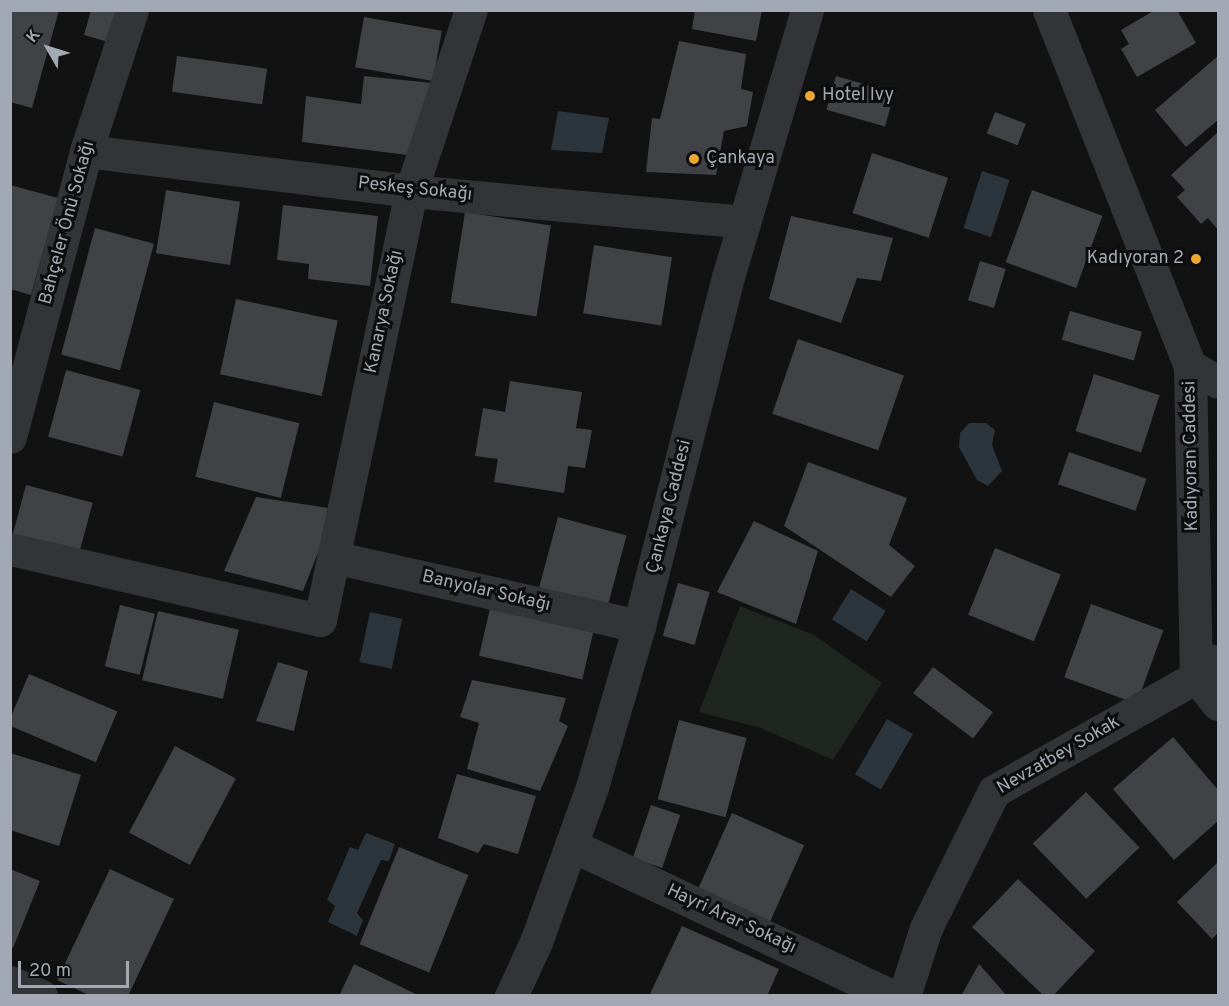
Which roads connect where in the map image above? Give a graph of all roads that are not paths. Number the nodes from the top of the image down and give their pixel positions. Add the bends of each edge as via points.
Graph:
1 (132, 10) edge
2 (471, 10) edge
3 (807, 10) edge
4 (1052, 12) edge
5 (86, 152) junction
6 (411, 190) junction
7 (745, 222) junction
8 (1190, 366) junction
9 (1218, 382) edge
10 (10, 437) edge
11 (10, 549) edge
12 (333, 557) junction
13 (639, 626) junction
14 (1207, 666) edge
15 (1218, 704) edge
16 (571, 845) junction
17 (10, 982) edge
18 (41, 996) edge
19 (511, 996) edge
20 (892, 996) edge
21 (904, 996) edge

1 - 5 street, Bahçeler Önü Sokağı
2 - 6 street, Kanarya Sokağı
3 - 7 street, Çankaya Caddesi
4 - 8 street, Kadıyoran Caddesi
5 - 6 street, Peskeş Sokağı
5 - 10 street, Bahçeler Önü Sokağı
6 - 7 street, Peskeş Sokağı
6 - 12 street, Kanarya Sokağı
7 - 13 street, Çankaya Caddesi
8 - 9 street
8 - 14 street, Kadıyoran Caddesi
11 - 12 street, Kanarya Sokağı via 320,620
12 - 13 street, Banyolar Sokağı
13 - 16 street, Çankaya Caddesi
14 - 15 street
14 - 21 street, Nevzatbey Sokak via 994,791 926,928
16 - 19 street, Çankaya Caddesi via 536,942
16 - 20 street, Hayri Arar Sokağı
17 - 18 street

